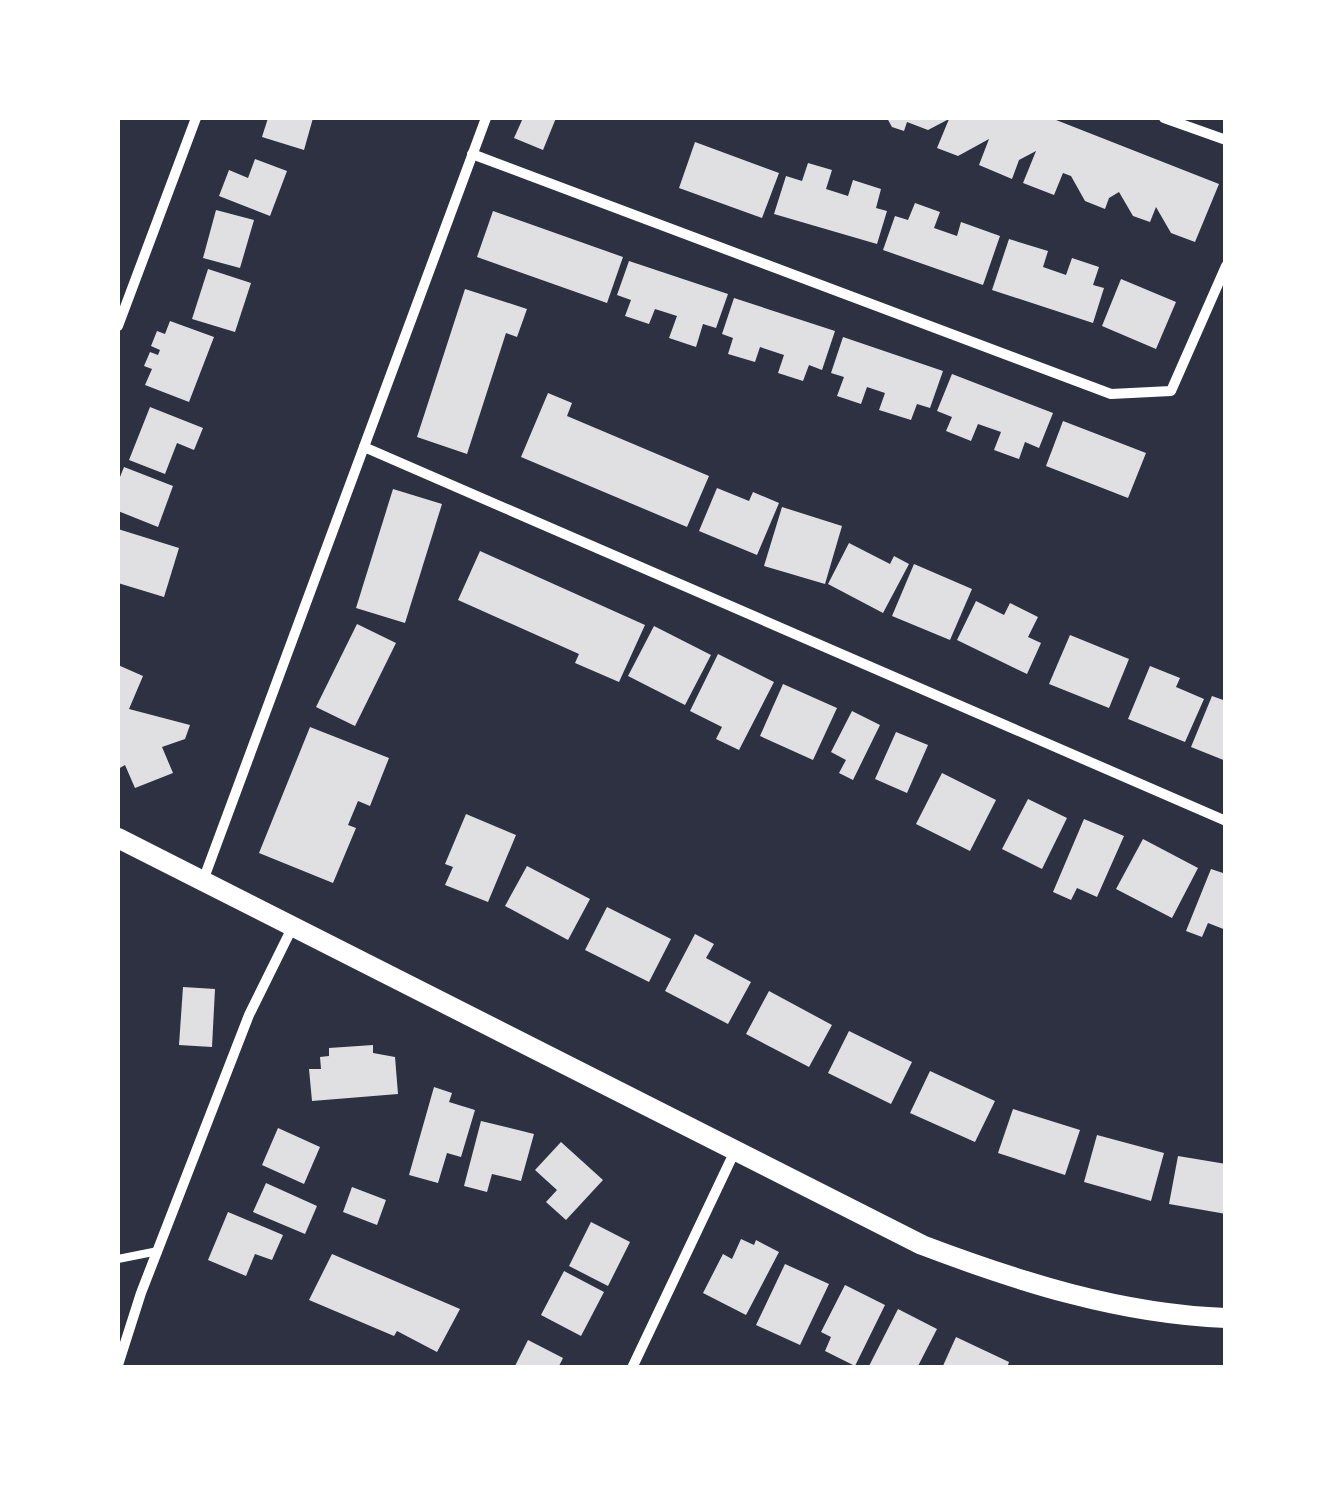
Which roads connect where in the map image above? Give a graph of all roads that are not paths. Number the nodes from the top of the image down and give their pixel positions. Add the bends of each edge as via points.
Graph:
1 (196, 118) edge
2 (486, 118) edge
3 (1164, 118) edge
4 (1226, 140) edge
5 (472, 154) junction
6 (1226, 266) edge
7 (118, 326) edge
8 (364, 447) junction
9 (1226, 821) edge
10 (118, 838) edge
11 (204, 878) junction
12 (294, 925) junction
13 (734, 1153) junction
14 (158, 1251) junction
15 (118, 1258) edge
16 (1226, 1318) edge
17 (118, 1364) edge
18 (632, 1368) edge

1 - 7 street
2 - 5 street
3 - 4 street
5 - 6 street via 1111,394 1171,392
5 - 8 street
8 - 9 street
8 - 11 street
10 - 11 main road
11 - 12 main road
12 - 13 main road
12 - 14 street via 249,1016
13 - 16 main road via 1001,1275 1146,1310
13 - 18 street
14 - 15 lane
14 - 17 street

